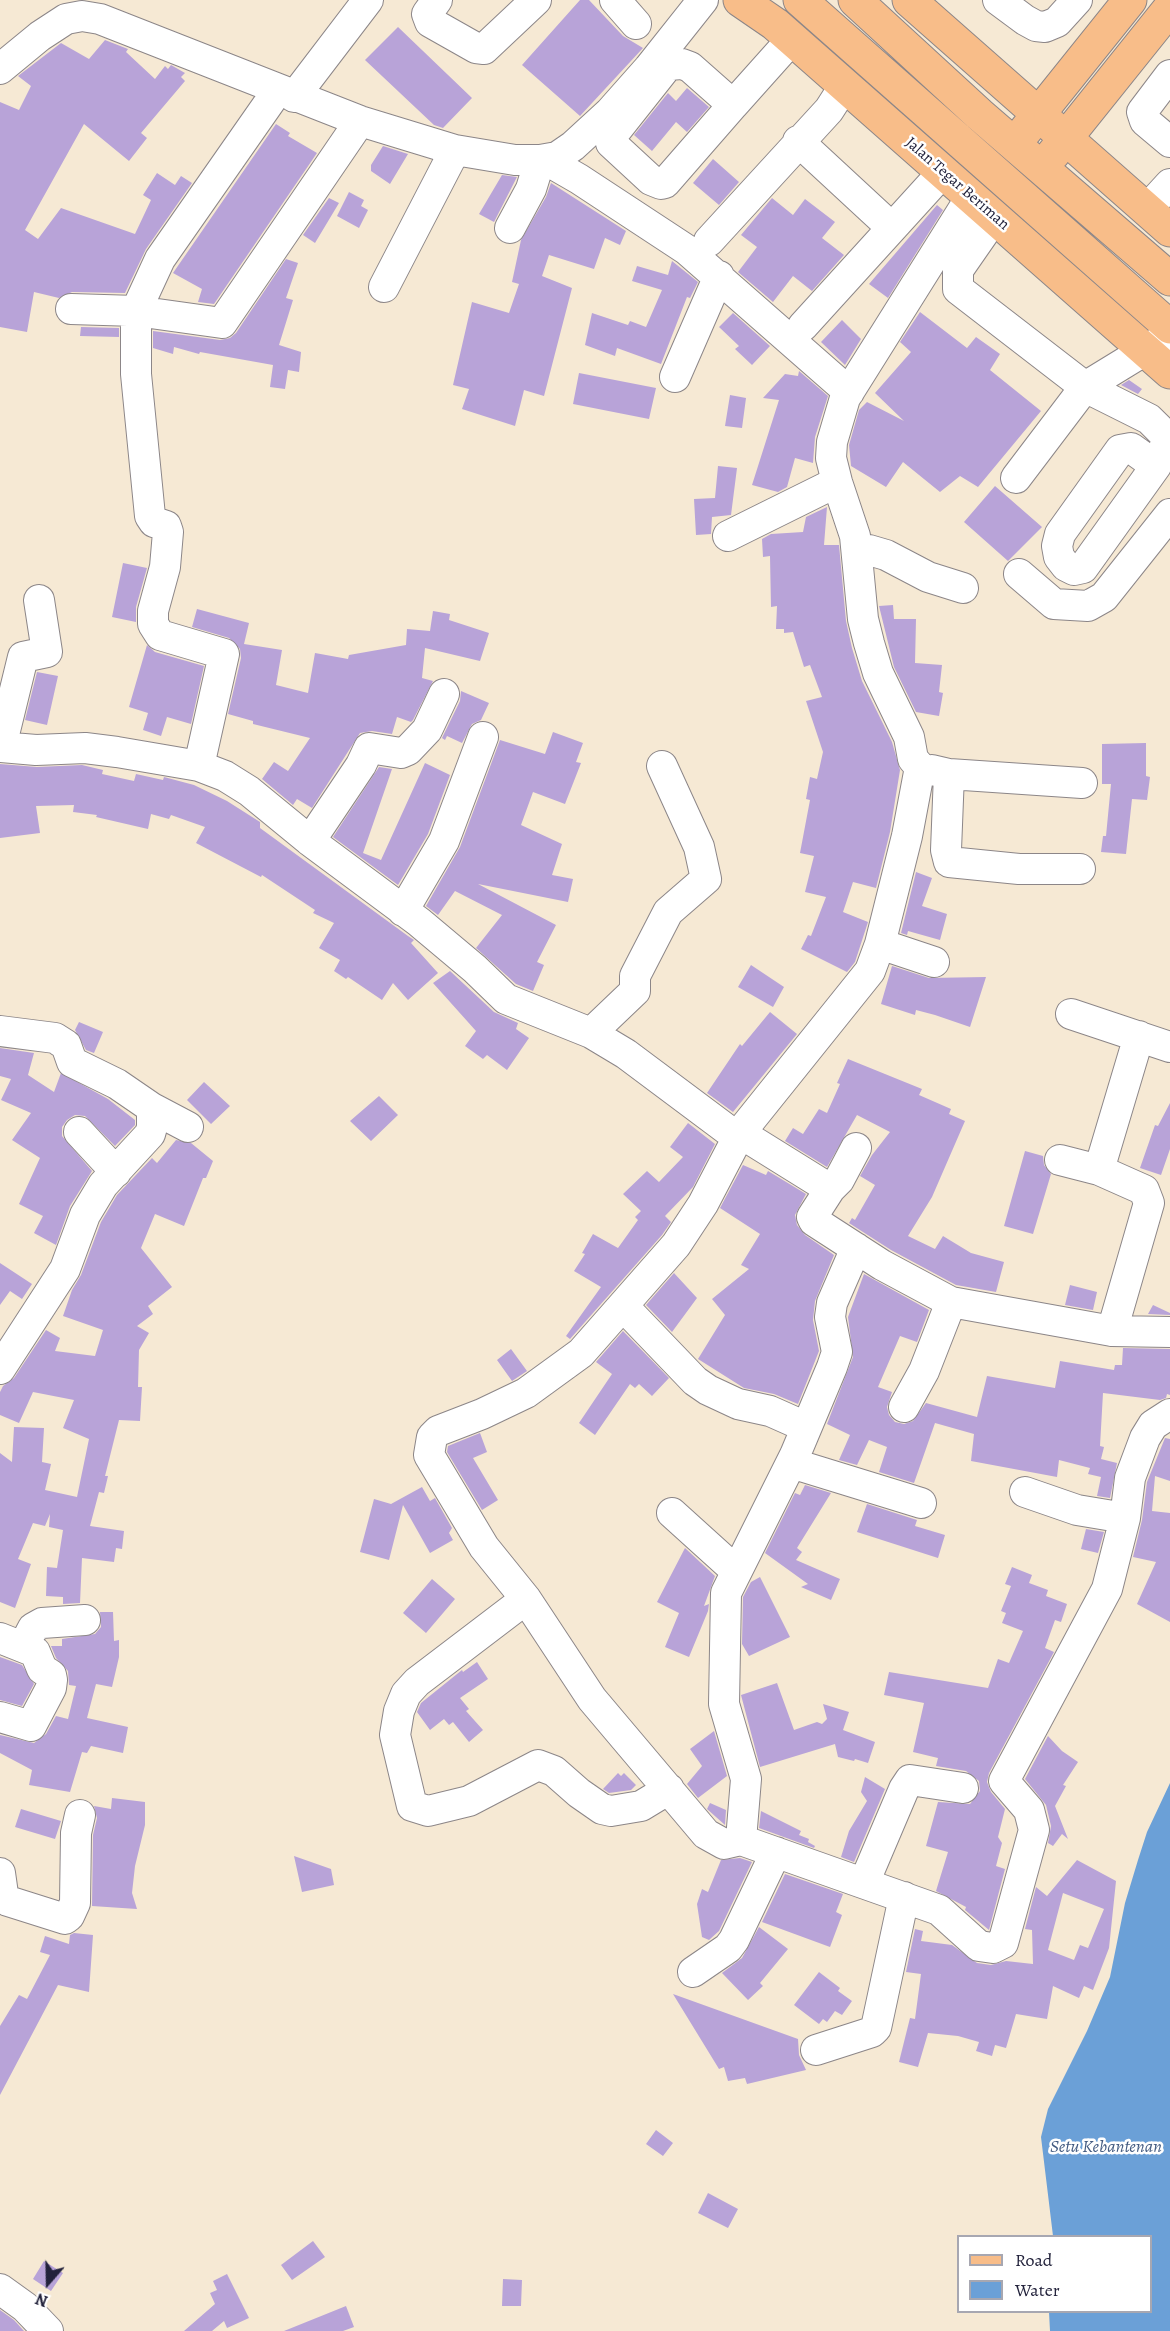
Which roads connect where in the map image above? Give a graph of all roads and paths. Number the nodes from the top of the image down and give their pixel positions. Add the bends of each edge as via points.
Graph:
1 (368, 0) edge
2 (437, 0) edge
3 (536, 0) edge
4 (615, 0) edge
5 (703, 0) edge
6 (740, 0) edge
7 (800, 0) edge
8 (855, 0) edge
9 (998, 0) edge
10 (1077, 0) edge
11 (915, 2) edge
12 (1122, 3) edge
13 (1170, 8) edge
14 (636, 24) dead end
15 (792, 39) junction
16 (0, 69) edge
17 (1170, 75) edge
18 (844, 85) junction
19 (286, 94) junction
20 (734, 105) dead end
21 (1039, 114) junction
22 (360, 121) junction
23 (1066, 137) junction
24 (798, 141) junction
25 (1170, 142) edge
26 (1014, 144) junction
27 (455, 150) junction
28 (543, 160) junction
29 (1042, 168) junction
30 (993, 170) junction
31 (943, 172) junction
32 (1170, 184) edge
33 (1020, 194) junction
34 (981, 206) junction
35 (1158, 219) edge
36 (510, 228) dead end
37 (892, 228) junction
38 (709, 241) dead end
39 (719, 276) junction
40 (1170, 279) edge
41 (384, 287) dead end
42 (71, 309) dead end
43 (136, 311) junction
44 (803, 326) dead end
45 (1170, 327) edge
46 (1162, 352) edge
47 (675, 377) dead end
48 (1084, 387) junction
49 (849, 392) junction
50 (1156, 466) junction
51 (1016, 478) dead end
52 (837, 482) junction
53 (1079, 506) junction
54 (1170, 514) edge
55 (1112, 528) junction
56 (728, 536) dead end
57 (857, 551) junction
58 (1019, 574) dead end
59 (963, 588) dead end
60 (39, 600) dead end
61 (12, 654) edge
62 (444, 694) dead end
63 (483, 737) dead end
64 (1, 747) edge
65 (198, 766) junction
66 (662, 766) dead end
67 (920, 766) junction
68 (949, 774) junction
69 (1082, 783) dead end
70 (309, 841) junction
71 (1080, 869) dead end
72 (403, 911) junction
73 (880, 944) junction
74 (934, 962) dead end
75 (1071, 1014) dead end
76 (576, 1027) junction
77 (0, 1031) edge
78 (1139, 1036) junction
79 (1170, 1047) edge
80 (152, 1108) junction
81 (188, 1127) dead end
82 (79, 1132) dead end
83 (739, 1135) junction
84 (856, 1148) dead end
85 (1060, 1160) dead end
86 (1099, 1170) junction
87 (116, 1173) junction
88 (830, 1189) junction
89 (856, 1248) junction
90 (951, 1302) junction
91 (623, 1306) junction
92 (1112, 1331) junction
93 (1170, 1332) edge
94 (0, 1369) edge
95 (904, 1407) dead end
96 (1170, 1414) edge
97 (806, 1426) junction
98 (790, 1463) junction
99 (1025, 1492) dead end
100 (921, 1503) dead end
101 (672, 1513) dead end
102 (1125, 1518) junction
103 (735, 1570) junction
104 (526, 1599) junction
105 (85, 1620) dead end
106 (12, 1642) edge
107 (0, 1717) edge
108 (963, 1788) dead end
109 (669, 1789) junction
110 (80, 1815) dead end
111 (741, 1840) junction
112 (776, 1852) junction
113 (0, 1873) edge
114 (864, 1883) junction
115 (904, 1897) junction
116 (693, 1971) dead end
117 (816, 2050) dead end
118 (0, 2289) edge
119 (48, 2331) edge

1 - 19 street
2 - 3 street via 427,14 430,22 484,49
4 - 14 street
5 - 28 street via 610,112 573,146 557,157
6 - 15 main road, Jalan Tegar Beriman
7 - 30 main road, Jalan Tegar Beriman
8 - 26 main road
9 - 10 street via 1025,20 1045,27 1057,22
11 - 21 main road
12 - 21 main road
13 - 23 main road
15 - 18 main road, Jalan Tegar Beriman
15 - 20 street
16 - 19 street via 57,24 82,16 119,26
17 - 25 street via 1142,112 1145,121
18 - 24 street via 829,110
18 - 31 main road, Jalan Tegar Beriman
19 - 22 street
19 - 43 street via 160,259
21 - 23 main road
21 - 26 main road
22 - 27 street
22 - 43 street via 222,323
23 - 29 main road
23 - 35 main road
24 - 37 street
24 - 38 street
26 - 29 main road
26 - 30 main road
27 - 28 street via 515,160
27 - 41 street
28 - 36 street
28 - 39 street via 579,178
29 - 33 main road
29 - 40 main road
30 - 33 main road, Jalan Tegar Beriman
31 - 34 main road, Jalan Tegar Beriman
31 - 37 street
32 - 35 street
33 - 45 main road, Jalan Tegar Beriman
34 - 46 main road, Jalan Tegar Beriman
34 - 48 street via 983,234 958,270 958,289
34 - 49 street
37 - 44 street
39 - 47 street
39 - 49 street
42 - 43 street
43 - 65 street via 136,374 150,516 168,528 165,562 153,611 155,629 160,635 224,654
46 - 48 street
48 - 50 street via 1149,419 1159,428 1166,444
48 - 51 street
49 - 52 street via 832,442
50 - 53 street via 1131,448 1120,450
50 - 55 street
52 - 56 street
52 - 57 street
53 - 55 street
53 - 55 street via 1060,534 1057,546 1066,566 1074,570 1083,568
54 - 58 street via 1104,597 1088,606 1054,604
57 - 59 street via 886,555 928,578
57 - 67 street via 862,619 869,644 878,673 909,737 913,759
60 - 61 street via 47,652
61 - 64 street
62 - 70 street via 427,730 408,750 401,753 369,748
63 - 72 street via 444,841
64 - 65 street via 84,748
65 - 70 street via 249,791
66 - 76 street via 699,847 706,879 668,912 635,976 635,991
67 - 68 street
67 - 73 street
68 - 69 street
68 - 71 street via 949,862 1018,869
70 - 72 street
72 - 76 street via 506,999
73 - 74 street
73 - 83 street via 870,971
75 - 78 street
76 - 83 street via 626,1054
77 - 80 street via 55,1038 66,1045 72,1062 117,1084
78 - 79 street
78 - 86 street
80 - 81 street
80 - 87 street via 150,1134
82 - 87 street
83 - 88 street
83 - 91 street via 703,1204 676,1245
84 - 88 street
85 - 86 street
86 - 92 street via 1144,1190 1149,1203
87 - 94 street via 103,1185 85,1215 64,1269
88 - 89 street via 812,1217
89 - 90 street
89 - 97 street via 832,1304 830,1317 837,1352
90 - 92 street
90 - 95 street via 924,1371
91 - 97 street via 708,1390
91 - 104 street via 581,1353 558,1372 526,1393 432,1437 429,1455 484,1547
92 - 93 street
96 - 102 street via 1153,1425 1145,1438 1130,1478
97 - 98 street
98 - 100 street
98 - 103 street
99 - 102 street via 1077,1510
101 - 103 street
102 - 115 street via 1107,1589 1004,1781 1029,1810 1034,1830 1003,1942 993,1948 979,1946 939,1910
103 - 111 street via 726,1601 724,1704 746,1779
104 - 109 street via 592,1699
104 - 109 street via 406,1694 395,1736 412,1806 428,1811 469,1801 538,1766 554,1771 579,1793 611,1811 641,1806
105 - 106 street via 42,1623
106 - 107 street via 35,1652 42,1669 51,1675 51,1688 32,1726
108 - 114 street via 910,1780
109 - 111 street via 706,1834 724,1844
110 - 113 street via 75,1903 65,1919 8,1901
111 - 112 street
112 - 114 street
112 - 116 street via 734,1940
114 - 115 street
115 - 117 street via 876,2028
118 - 119 street

